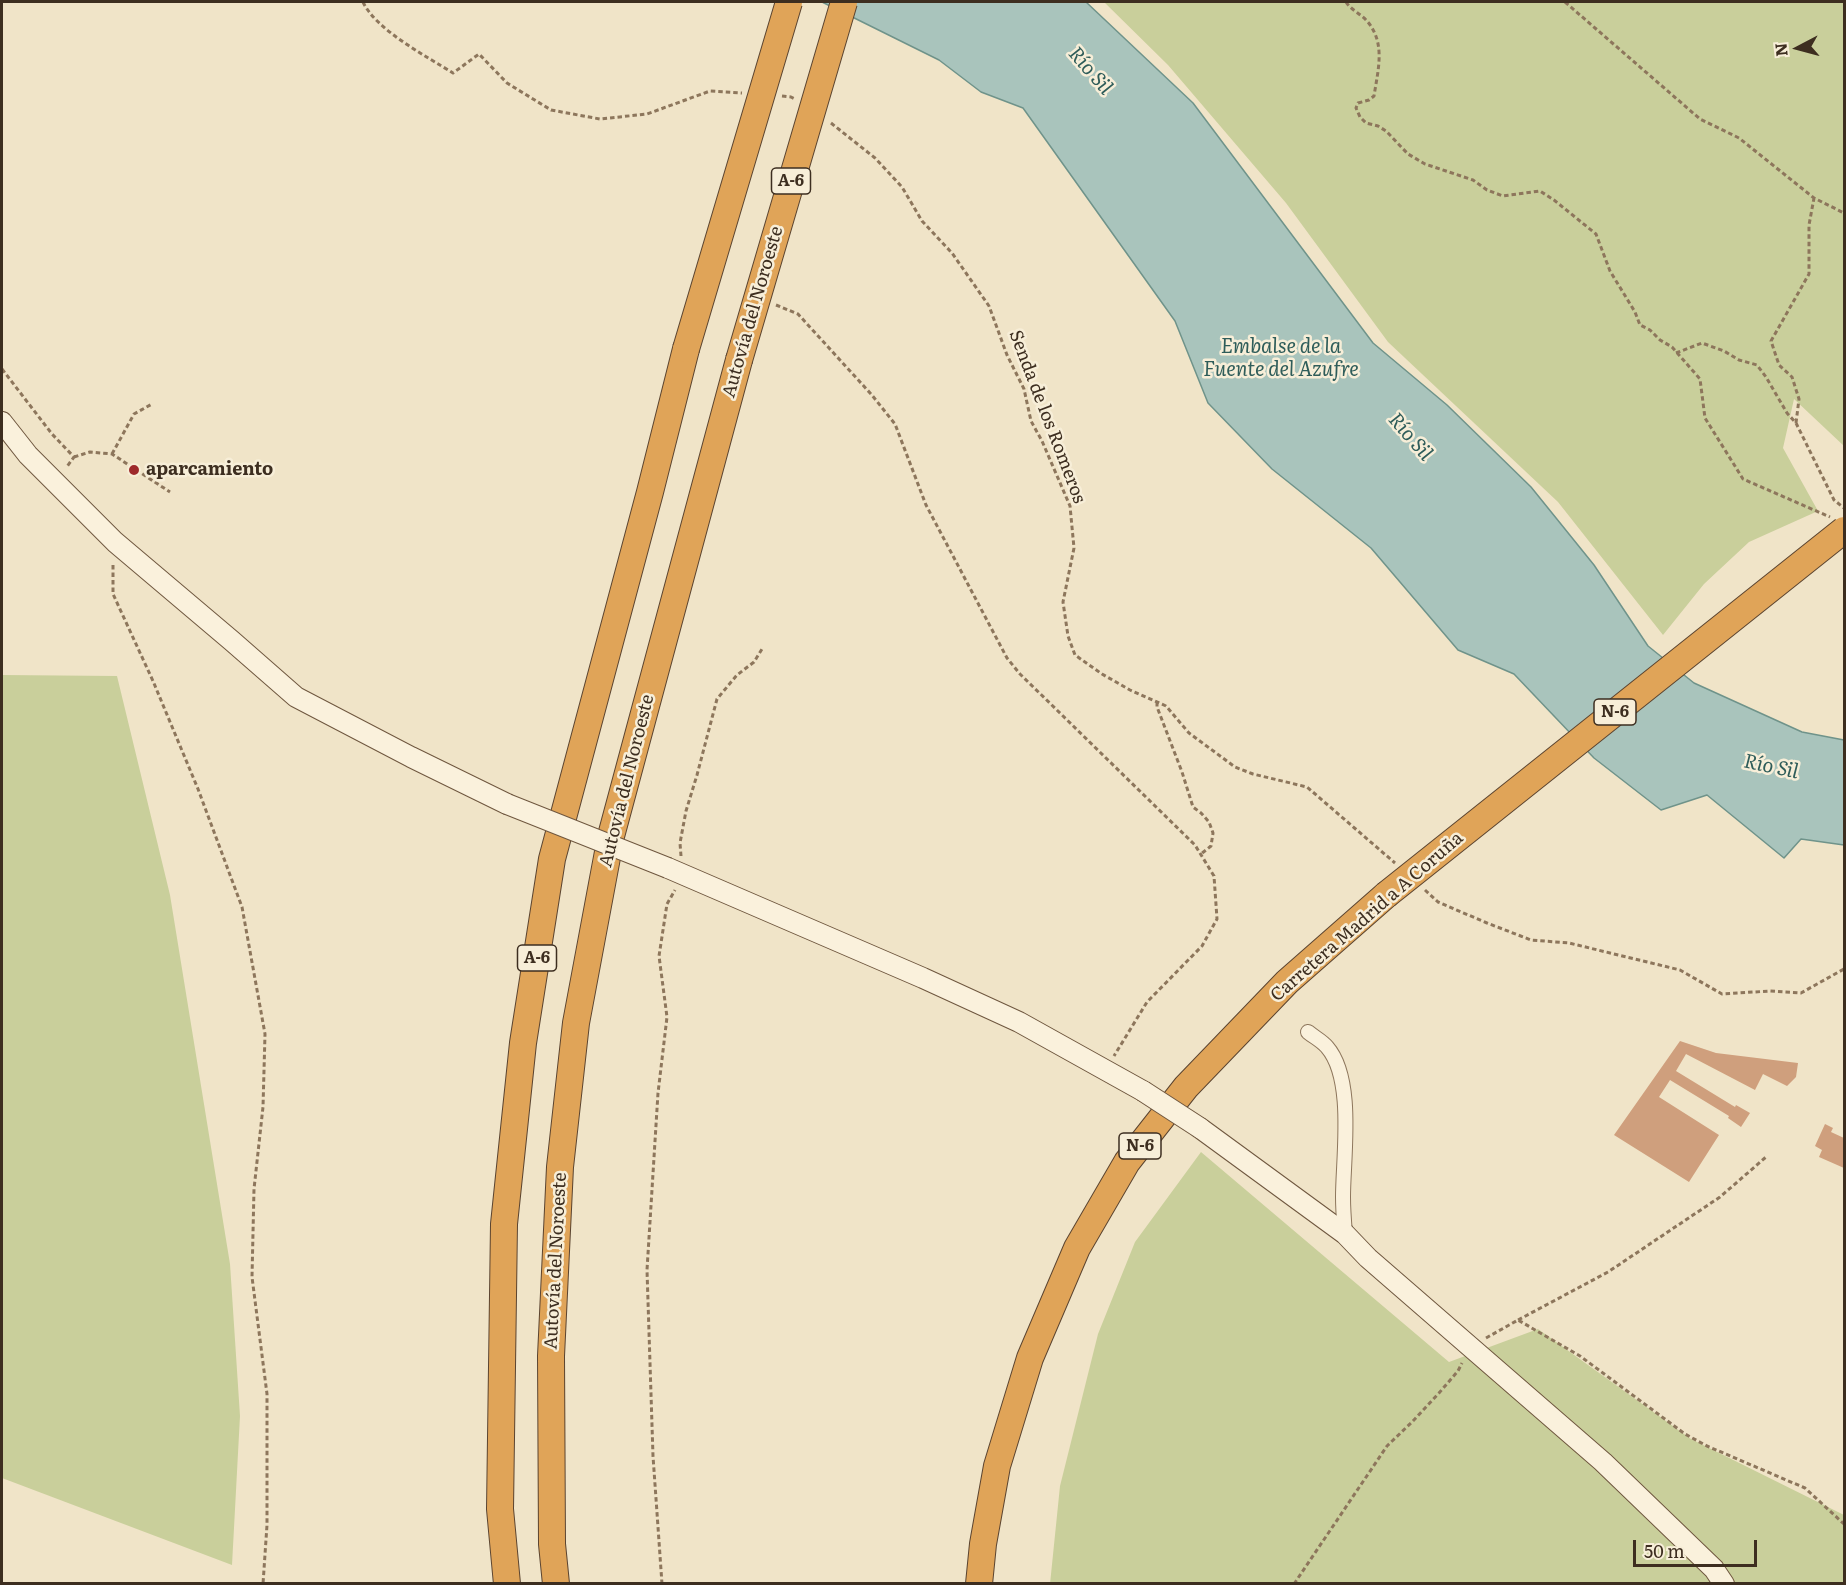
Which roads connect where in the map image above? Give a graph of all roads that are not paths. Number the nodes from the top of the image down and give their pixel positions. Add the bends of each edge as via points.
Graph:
1 (789, 2) edge
2 (844, 2) edge
3 (2, 422) edge
4 (1840, 526) edge
5 (1308, 1032) dead end
6 (1345, 1234) junction
7 (507, 1584) edge
8 (556, 1584) edge
9 (980, 1584) edge
10 (1724, 1584) edge

1 - 7 highway, A-6, bridge via 686,349 552,859 523,1043 504,1224 500,1509
2 - 8 highway, Autovía del Noroeste / A-6, bridge via 739,360 611,836 576,1023 560,1167 551,1356 552,1544
3 - 6 street, bridge via 28,454 115,542 296,697 507,804 676,872 1019,1022 1143,1091 1200,1128
4 - 9 highway, Carretera Madrid a A Coruña / N-6, bridge via 1386,895 1287,982 1186,1087 1127,1162 1077,1248 1030,1358 997,1466
5 - 6 street via 1327,1047 1338,1068 1344,1096
6 - 10 street via 1603,1462 1714,1569

